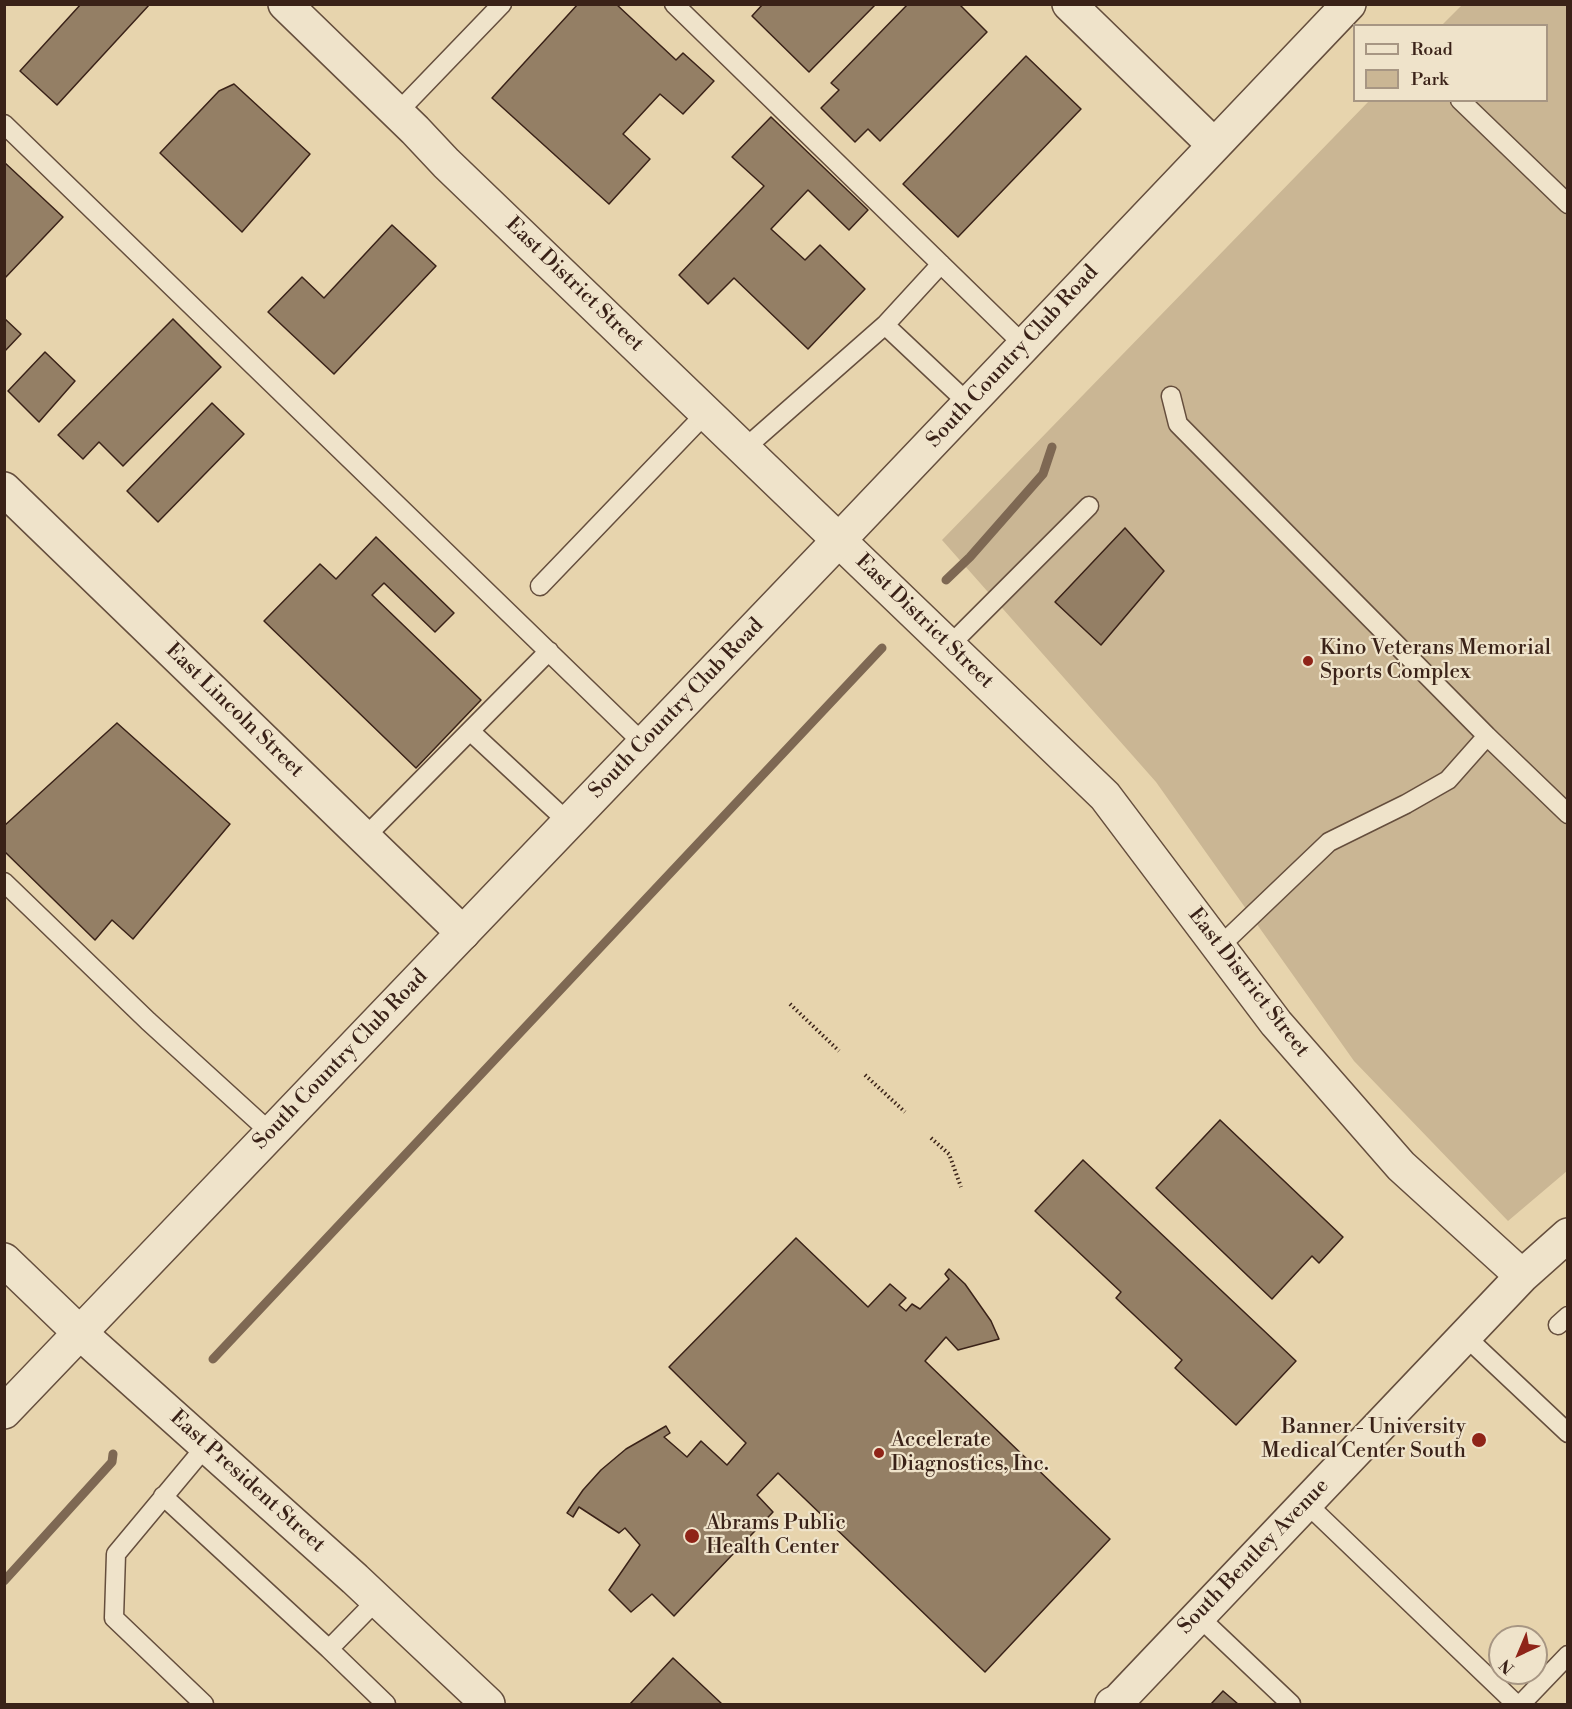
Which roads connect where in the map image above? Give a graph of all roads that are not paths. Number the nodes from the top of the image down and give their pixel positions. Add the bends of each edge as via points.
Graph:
1 (285, 4) edge
2 (502, 4) edge
3 (674, 4) edge
4 (1069, 4) edge
5 (1349, 4) edge
6 (1462, 102) edge
7 (397, 113) junction
8 (4, 124) edge
9 (1214, 145) junction
10 (1568, 204) edge
11 (941, 264) junction
12 (885, 325) junction
13 (1024, 345) junction
14 (1171, 396) dead end
15 (969, 404) junction
16 (707, 412) junction
17 (744, 449) junction
18 (4, 489) edge
19 (1089, 506) dead end
20 (839, 540) junction
21 (540, 586) dead end
22 (950, 646) junction
23 (549, 651) junction
24 (470, 731) junction
25 (1487, 736) junction
26 (644, 744) junction
27 (1568, 814) edge
28 (568, 822) junction
29 (364, 838) junction
30 (4, 882) edge
31 (463, 933) junction
32 (1219, 948) junction
33 (271, 1133) junction
34 (1568, 1235) edge
35 (4, 1260) edge
36 (1522, 1276) junction
37 (80, 1333) junction
38 (1465, 1336) junction
39 (4, 1412) edge
40 (1568, 1433) edge
41 (206, 1446) junction
42 (163, 1496) junction
43 (1306, 1503) junction
44 (377, 1600) junction
45 (1198, 1616) junction
46 (329, 1649) junction
47 (1568, 1655) edge
48 (1117, 1703) edge
49 (204, 1704) edge
50 (386, 1704) edge
51 (488, 1704) edge
52 (1291, 1704) edge
53 (1516, 1704) edge
54 (1521, 1704) edge

1 - 7 street, East District Street
2 - 7 lane
3 - 11 lane
4 - 9 street
5 - 9 street, South Country Club Road
6 - 10 lane
7 - 16 street, East District Street
8 - 23 lane
9 - 13 street, South Country Club Road
11 - 12 lane
11 - 13 lane
12 - 15 lane
12 - 17 lane
13 - 15 street, South Country Club Road
14 - 25 lane via 1178,424
15 - 20 street, South Country Club Road
16 - 17 street, East District Street
16 - 21 lane
17 - 20 street, East District Street
18 - 29 street, East Lincoln Street
19 - 22 lane
20 - 22 street, East District Street
20 - 26 street, South Country Club Road
22 - 32 street, East District Street via 1105,796
23 - 24 lane
23 - 26 lane
24 - 28 lane
24 - 29 lane
25 - 27 lane
25 - 32 lane via 1448,780 1329,842
26 - 28 street, South Country Club Road
28 - 31 street, South Country Club Road
29 - 31 street, East Lincoln Street
30 - 33 lane
31 - 33 street, South Country Club Road
32 - 36 street, East District Street via 1276,1023 1401,1166
33 - 37 street, South Country Club Road
34 - 36 street, South Bentley Avenue
35 - 37 street, East President Street
36 - 38 street, South Bentley Avenue
37 - 39 street, South Country Club Road
37 - 41 street, East President Street
38 - 40 lane
38 - 43 street, South Bentley Avenue
41 - 42 lane
41 - 44 street, East President Street
42 - 46 lane
42 - 49 lane via 116,1554 114,1618
43 - 45 street, South Bentley Avenue
43 - 53 lane
44 - 46 lane
44 - 51 street, East President Street
45 - 48 street, South Bentley Avenue
45 - 52 lane
46 - 50 lane
47 - 54 lane

